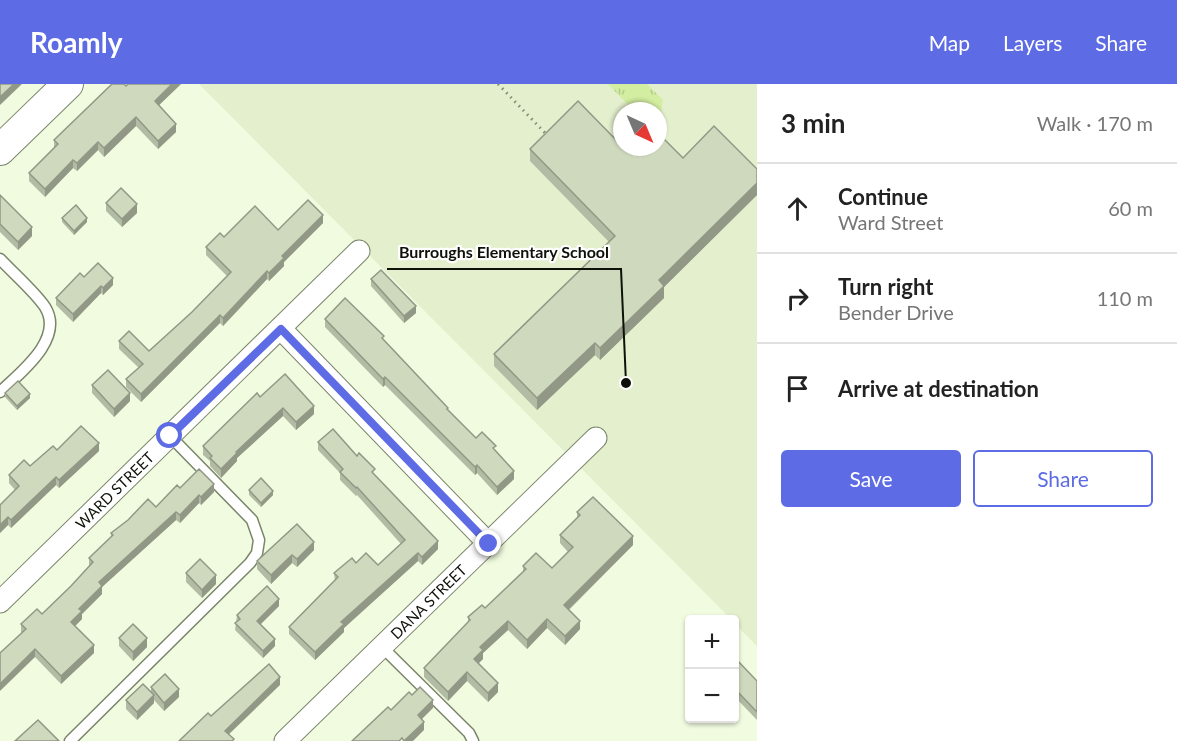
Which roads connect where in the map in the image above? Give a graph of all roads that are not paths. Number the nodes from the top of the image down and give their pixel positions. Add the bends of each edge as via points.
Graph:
1 (59, 87) edge
2 (0, 150) edge
3 (359, 251) dead end
4 (0, 259) edge
5 (281, 329) junction
6 (0, 392) edge
7 (170, 436) junction
8 (596, 438) dead end
9 (489, 544) junction
10 (0, 602) edge
11 (382, 647) junction
12 (70, 741) edge
13 (285, 741) edge
14 (473, 741) edge

1 - 2 street
3 - 5 street, WARD STREET
4 - 6 lane via 46,308 49,333 33,359
5 - 7 street, WARD STREET
5 - 9 street
7 - 10 street, WARD STREET
7 - 12 lane via 252,520 259,540 257,553
8 - 9 street, DANA STREET
9 - 11 street, DANA STREET
11 - 13 street, DANA STREET
11 - 14 lane via 469,732

